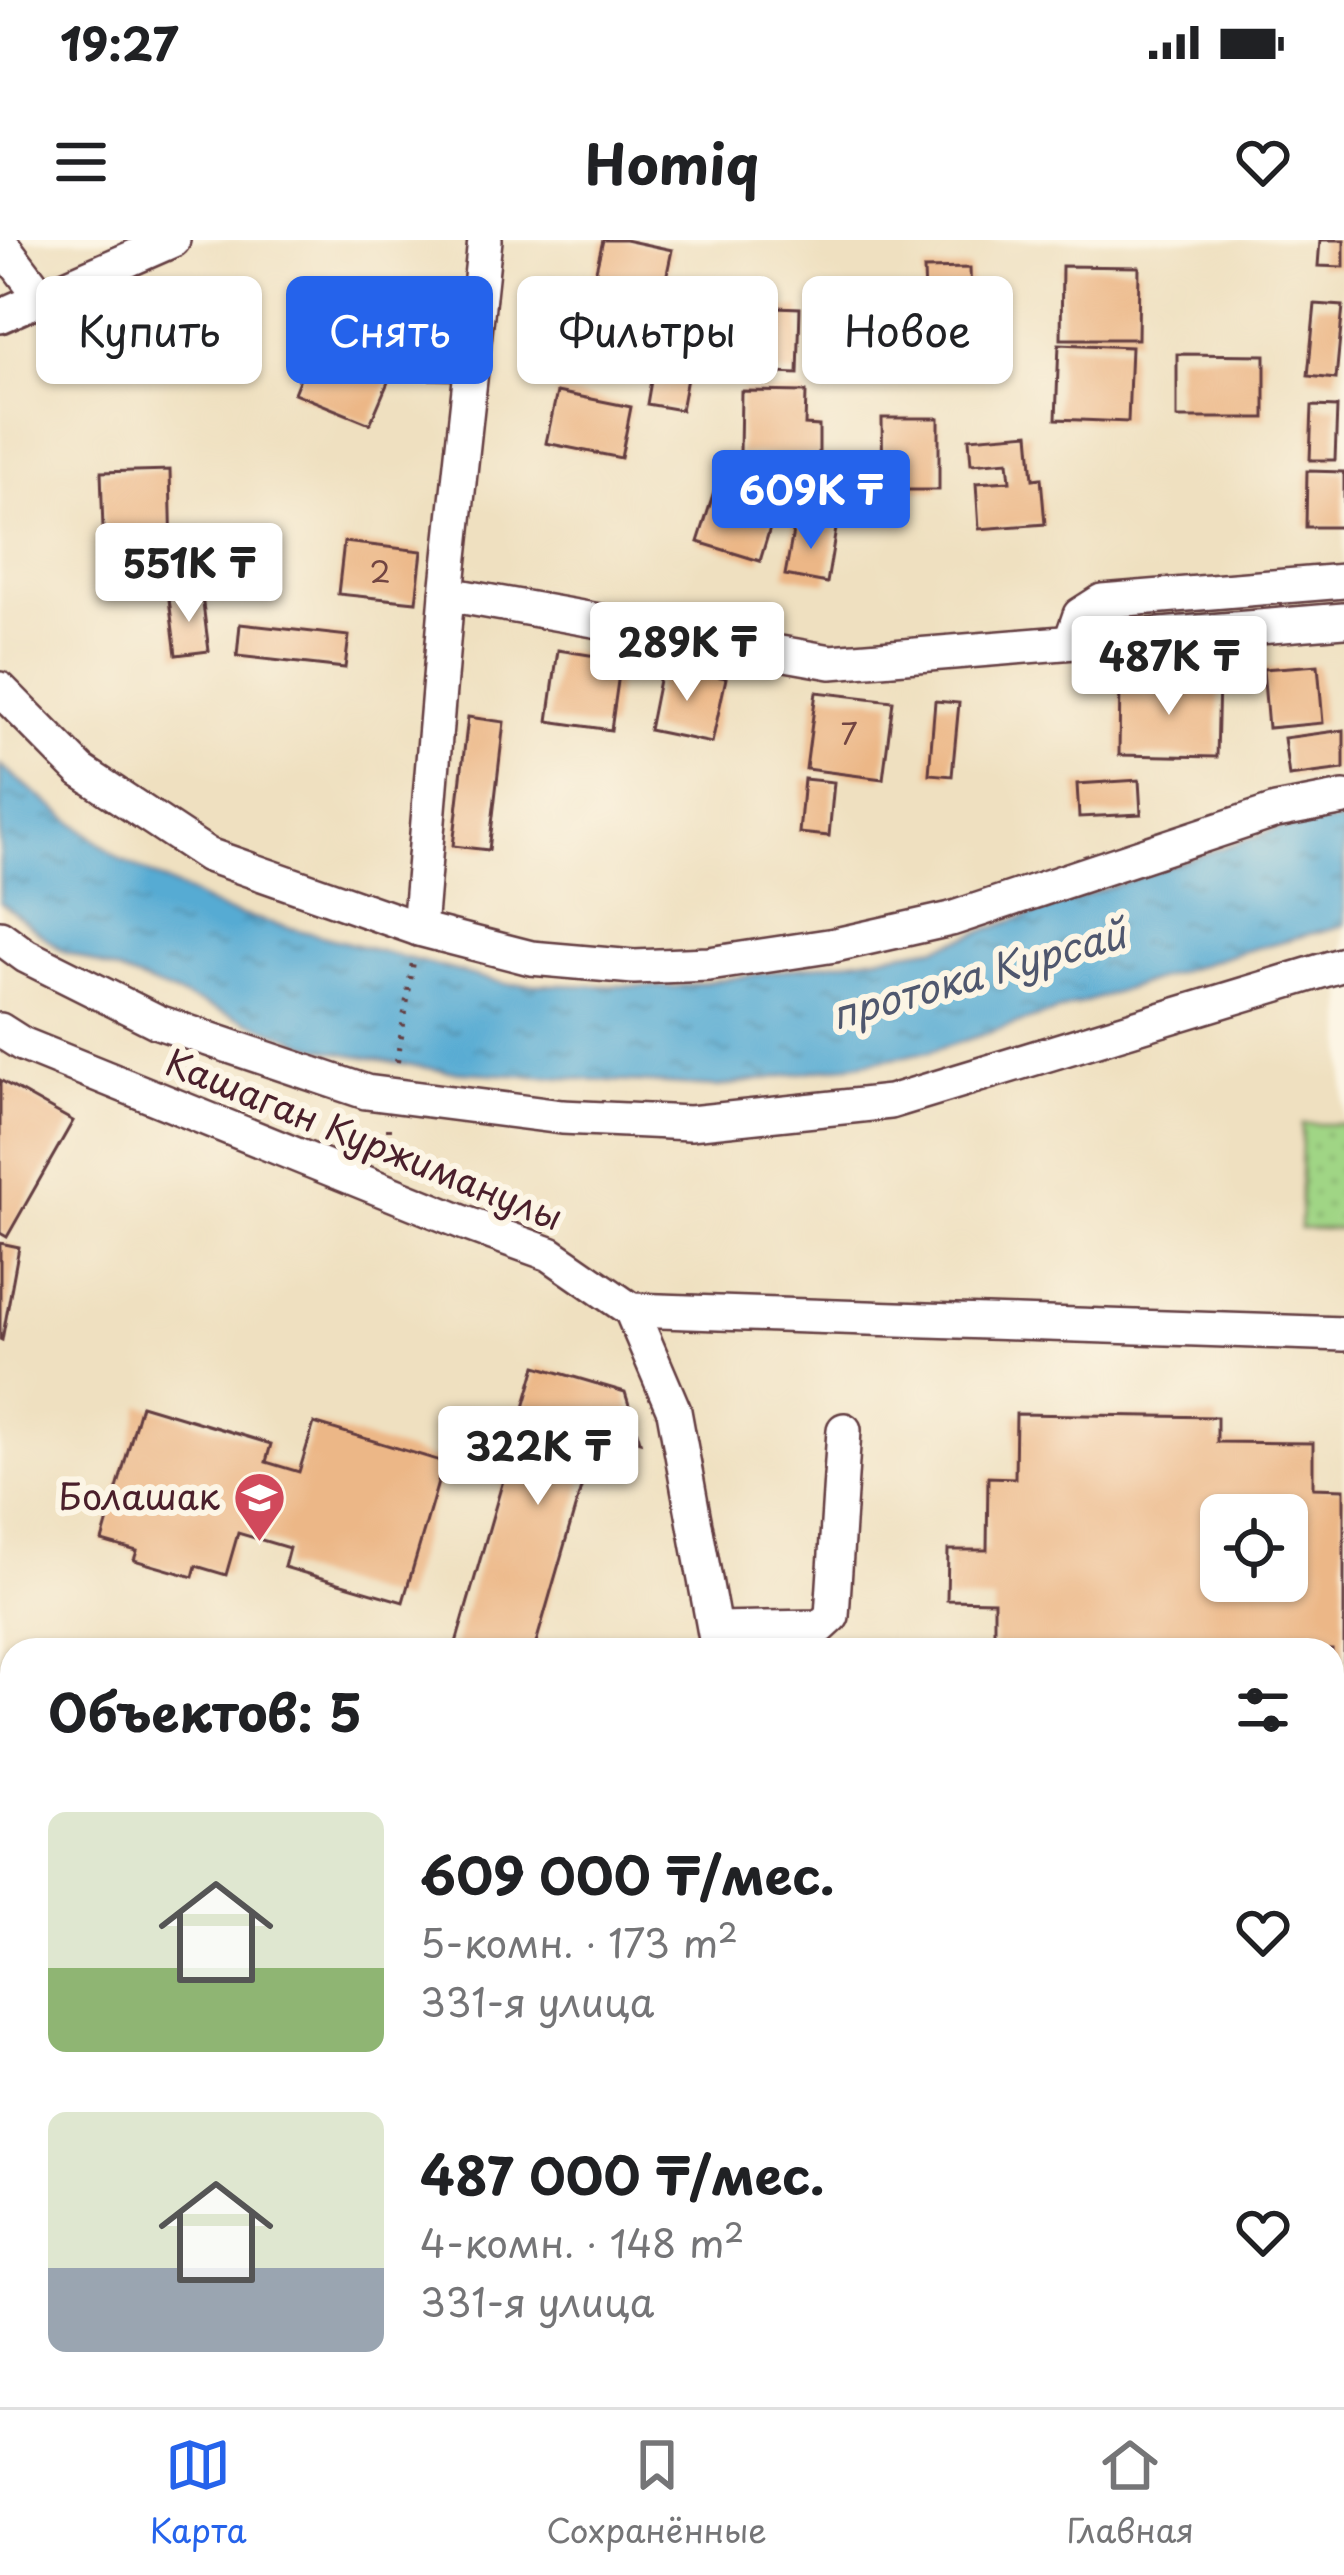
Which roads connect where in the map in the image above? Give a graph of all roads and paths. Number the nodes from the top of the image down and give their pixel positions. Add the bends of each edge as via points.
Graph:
1 (173, 240) edge
2 (485, 240) edge
3 (0, 242) edge
4 (88, 276) edge
5 (36, 291) edge
6 (36, 298) edge
7 (0, 316) edge
8 (1344, 581) edge
9 (447, 594) junction
10 (1344, 620) edge
11 (1071, 641) junction
12 (0, 689) edge
13 (1344, 798) edge
14 (419, 929) junction
15 (0, 937) edge
16 (1344, 964) edge
17 (0, 1030) edge
18 (392, 1094) junction
19 (418, 1166) dead end
20 (631, 1310) junction
21 (1344, 1334) edge
22 (844, 1430) dead end
23 (717, 1638) edge
24 (726, 1638) edge

1 - 4 street
2 - 9 street
3 - 5 street
6 - 7 street
8 - 11 street via 1102,601 1080,615
9 - 11 street via 832,662
9 - 14 street
10 - 11 street
12 - 14 street via 81,771 208,855
13 - 14 street via 1276,811 951,919 709,964 531,958
14 - 18 path
15 - 18 street via 158,1022
16 - 18 street via 890,1102 691,1123 562,1117
17 - 20 street, Кашаган Куржиманулы via 550,1254
18 - 19 path via 388,1143
20 - 21 street
20 - 23 street via 674,1411
22 - 24 street via 832,1616 820,1627

